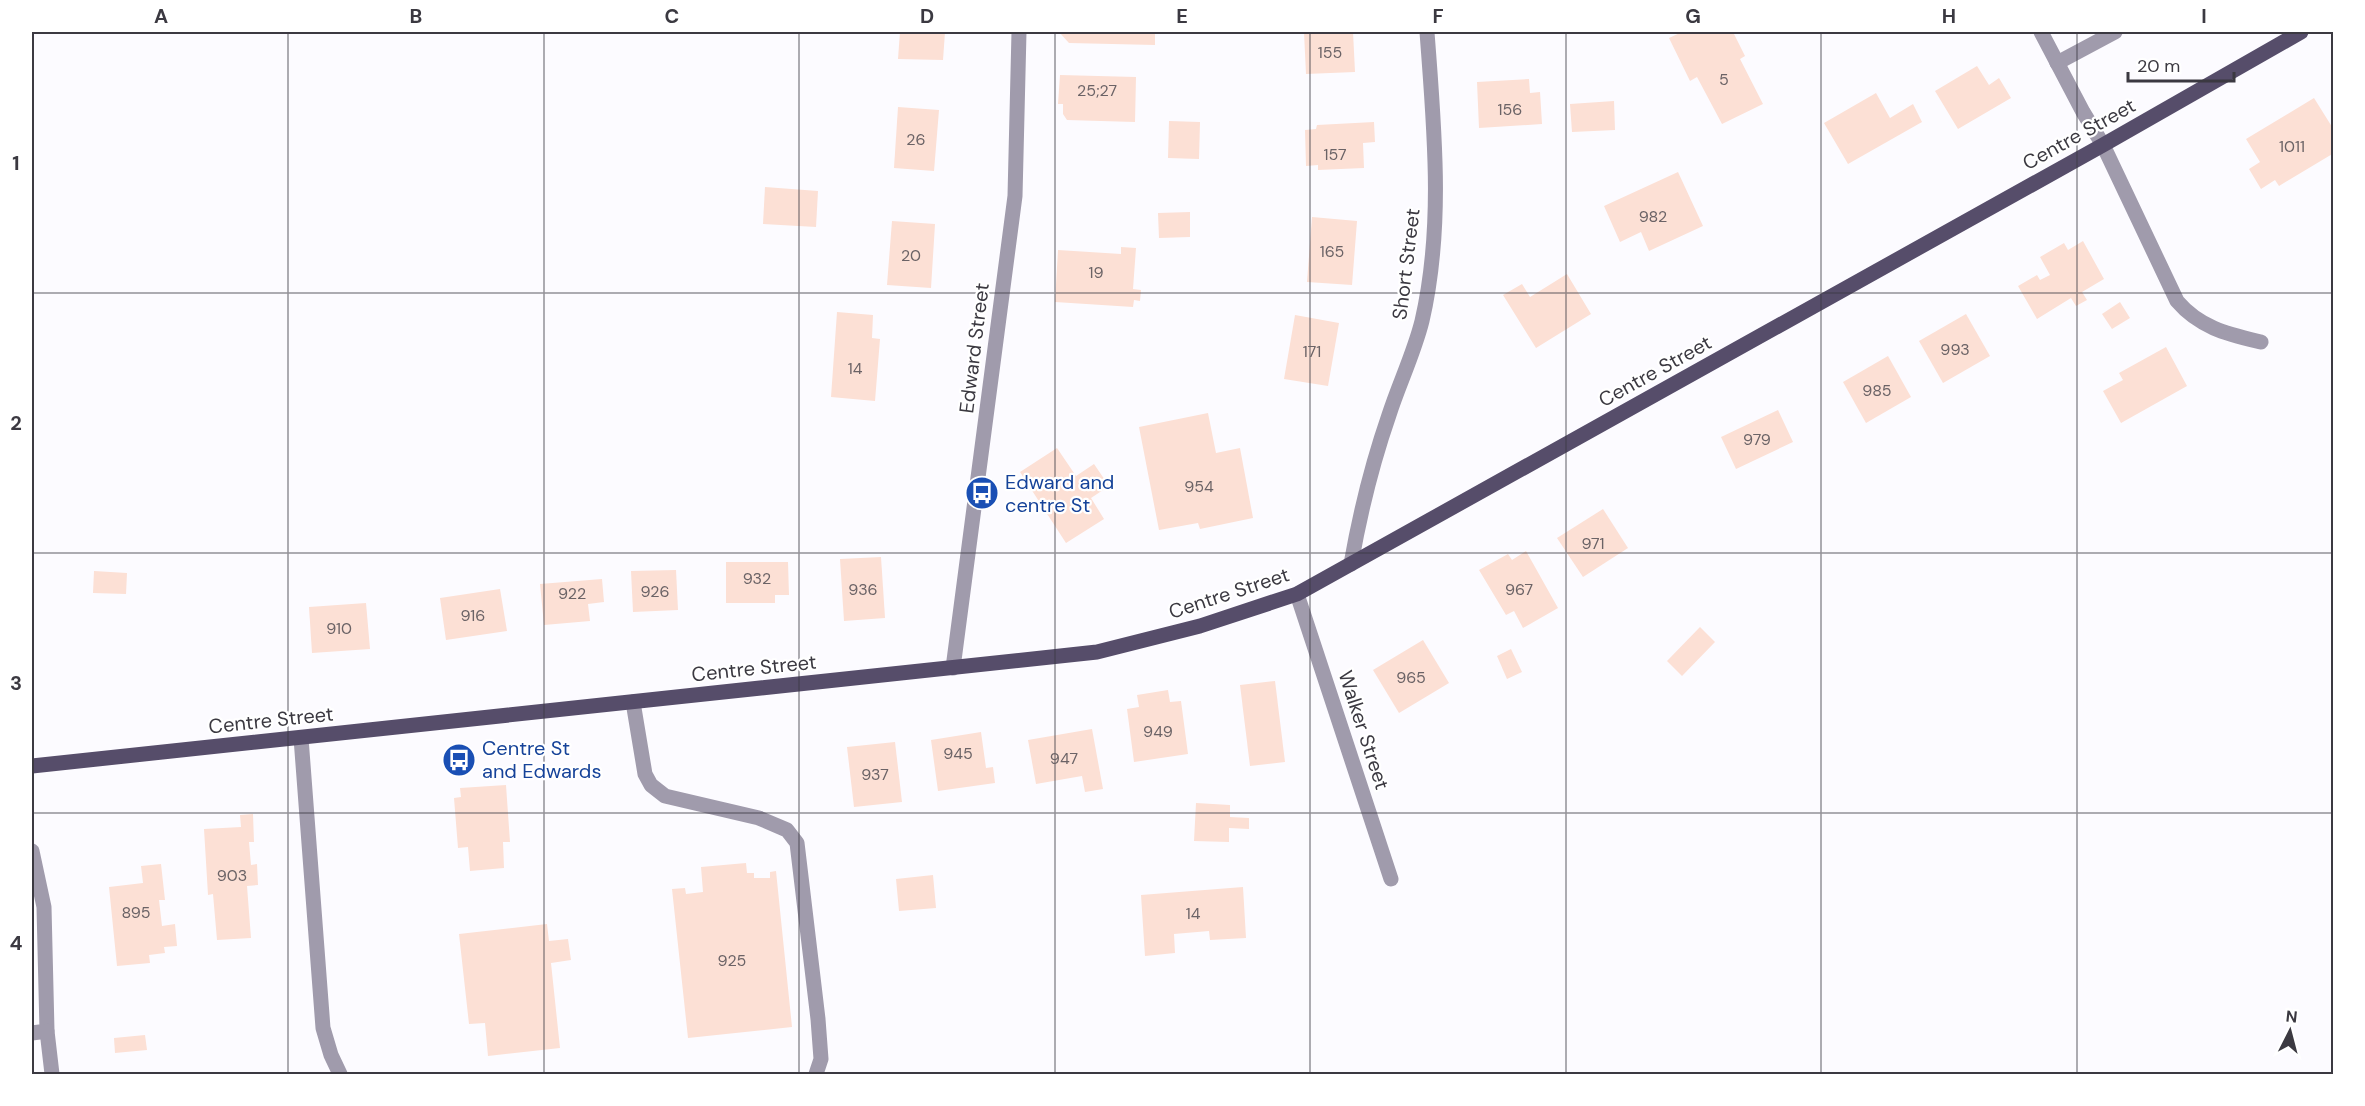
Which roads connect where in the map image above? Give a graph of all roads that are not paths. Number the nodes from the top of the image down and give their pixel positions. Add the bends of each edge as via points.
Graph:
1 (1018, 32) edge
2 (1427, 32) edge
3 (2041, 32) edge
4 (2115, 32) edge
5 (2301, 32) edge
6 (2057, 63) junction
7 (2103, 145) junction
8 (2261, 342) dead end
9 (1352, 564) junction
10 (1297, 594) junction
11 (953, 668) junction
12 (633, 702) junction
13 (301, 738) junction
14 (32, 766) edge
15 (32, 851) edge
16 (1391, 879) dead end
17 (38, 933) edge
18 (47, 1031) junction
19 (32, 1033) edge
20 (52, 1074) edge
21 (340, 1074) edge
22 (816, 1074) edge

1 - 11 street, Edward Street via 1015,196
2 - 9 street, Short Street via 1436,161 1434,242 1422,321 1372,465
3 - 6 street
4 - 6 street
5 - 7 main road, Centre Street
6 - 7 street
7 - 8 street via 2177,301 2187,312 2223,333
7 - 9 main road, Centre Street
9 - 10 main road, Centre Street
10 - 11 main road, Centre Street via 1200,626 1097,652
10 - 16 street, Walker Street
11 - 12 main road, Centre Street
12 - 13 main road, Centre Street
12 - 22 street via 645,774 651,785 665,796 759,818 787,830 797,843 818,1019 821,1059
13 - 14 main road, Centre Street
13 - 21 street via 323,1028
15 - 17 street via 44,907
17 - 18 street
18 - 19 street
18 - 20 street

